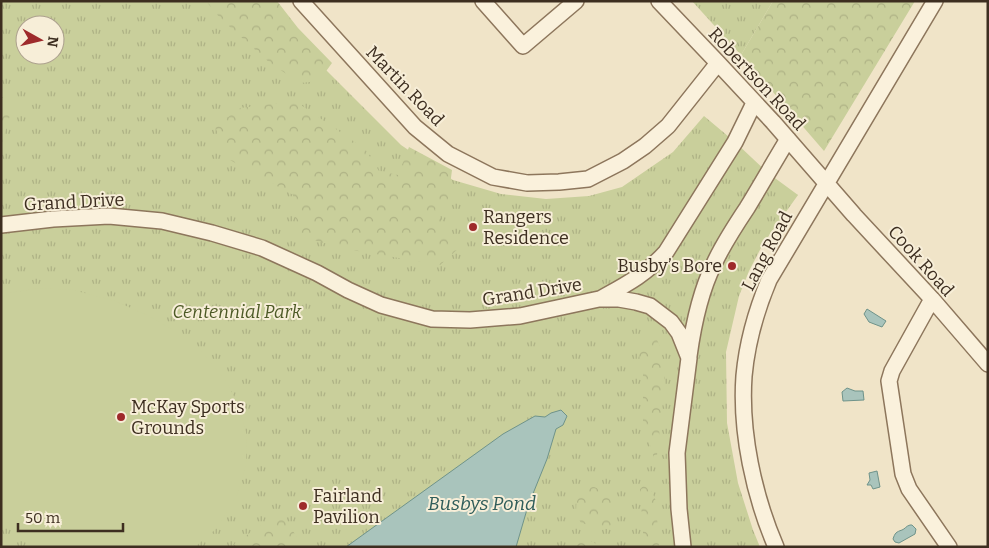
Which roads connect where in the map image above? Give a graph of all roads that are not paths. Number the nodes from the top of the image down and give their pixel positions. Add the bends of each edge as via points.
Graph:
1 (301, 1) edge
2 (483, 1) edge
3 (576, 1) edge
4 (659, 1) edge
5 (935, 1) edge
6 (718, 62) junction
7 (754, 103) junction
8 (788, 139) junction
9 (827, 183) junction
10 (1, 226) edge
11 (932, 299) junction
12 (599, 300) junction
13 (689, 358) junction
14 (988, 364) edge
15 (683, 547) edge
16 (776, 547) edge
17 (949, 547) edge

1 - 6 street, Martin Road via 415,127 448,154 493,177 527,182 588,179 622,161 668,126
2 - 3 street via 524,46
4 - 6 street, Robertson Road
5 - 9 street, Lang Road
6 - 7 street, Robertson Road
7 - 8 street, Robertson Road
7 - 12 street via 736,142 666,252 636,279
8 - 9 street, Robertson Road
8 - 13 street via 712,266 691,338
9 - 11 street, Cook Road
9 - 16 street, Lang Road via 769,280 760,301 747,354 744,377 746,433 759,500
10 - 12 street, Grand Drive via 109,216 162,221 262,248 381,305 432,319 520,316
11 - 14 street, Cook Road
11 - 17 street via 889,381 903,474
12 - 13 street, Grand Drive via 636,302 658,311 680,333
13 - 15 street, Grand Drive via 677,453

